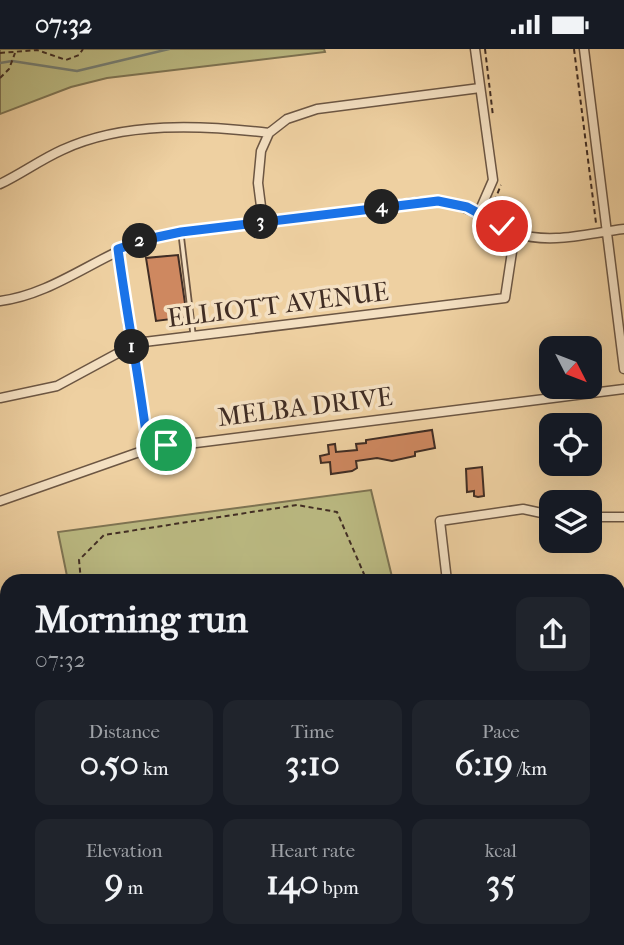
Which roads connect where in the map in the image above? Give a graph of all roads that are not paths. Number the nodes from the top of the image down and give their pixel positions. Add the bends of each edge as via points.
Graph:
1 (475, 49) edge
2 (584, 49) edge
3 (480, 88) junction
4 (270, 133) junction
5 (0, 184) edge
6 (479, 212) junction
7 (262, 222) junction
8 (624, 229) edge
9 (607, 231) junction
10 (181, 232) junction
11 (515, 232) junction
12 (118, 249) junction
13 (0, 301) edge
14 (193, 336) junction
15 (131, 346) junction
16 (624, 369) edge
17 (624, 389) edge
18 (0, 398) edge
19 (0, 501) edge
20 (539, 512) edge
21 (602, 517) edge
22 (624, 517) edge
23 (446, 574) edge

1 - 3 street
2 - 9 street
3 - 4 street via 301,112
3 - 6 street via 493,180
4 - 5 street via 172,127 113,135 63,149
4 - 7 street via 258,169
6 - 7 street via 438,201
6 - 11 street
7 - 10 street
8 - 9 street
9 - 11 street via 551,238
9 - 16 street
10 - 12 street
10 - 14 lane
11 - 14 street, ELLIOTT AVENUE via 505,298
12 - 13 street via 38,291
12 - 15 street
14 - 15 street, ELLIOTT AVENUE
15 - 18 street, ELLIOTT AVENUE via 57,386
17 - 19 street, MELBA DRIVE via 148,449
20 - 23 street via 523,509 440,521
21 - 22 street

